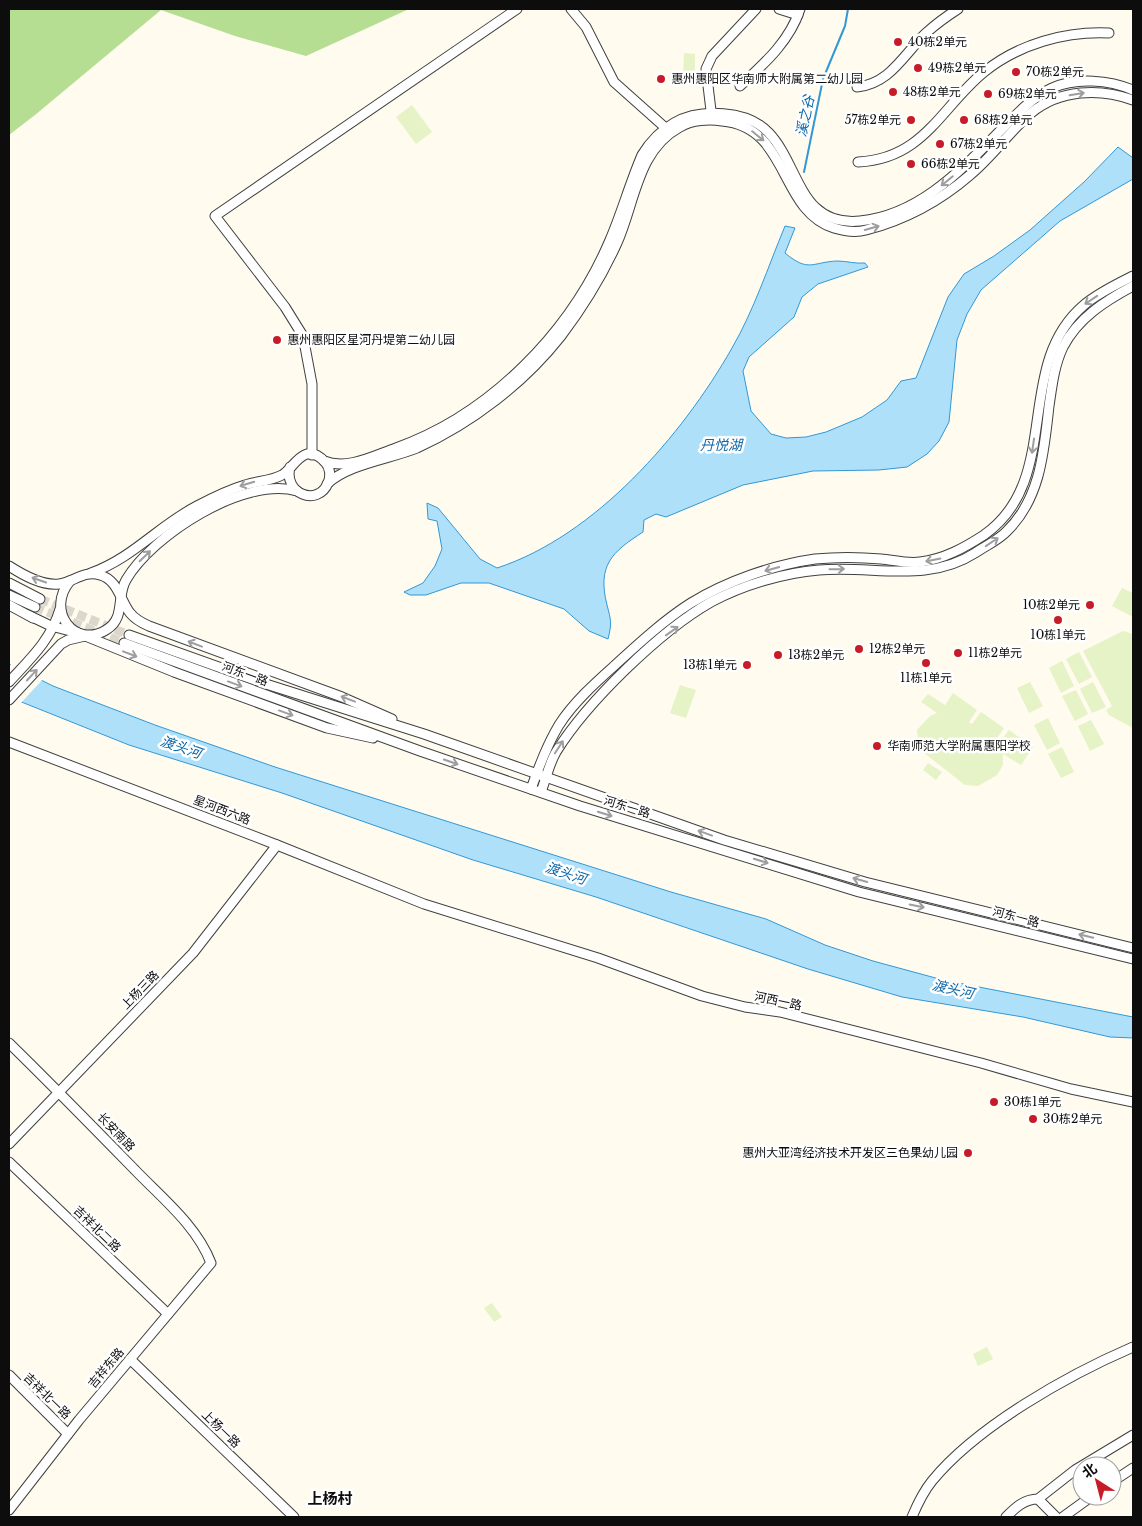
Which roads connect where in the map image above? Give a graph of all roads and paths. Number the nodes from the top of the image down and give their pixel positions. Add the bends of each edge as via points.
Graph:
1 (517, 9) edge
2 (570, 9) edge
3 (756, 9) edge
4 (779, 9) edge
5 (958, 9) edge
6 (799, 12) edge
7 (1109, 34) dead end
8 (740, 86) dead end
9 (857, 87) dead end
10 (1133, 90) edge
11 (1133, 100) edge
12 (711, 117) junction
13 (668, 131) junction
14 (858, 162) dead end
15 (1133, 276) edge
16 (1133, 286) edge
17 (312, 455) junction
18 (324, 461) junction
19 (290, 467) junction
20 (327, 484) junction
21 (296, 491) junction
22 (9, 566) edge
23 (90, 573) junction
24 (70, 580) junction
25 (9, 583) edge
26 (9, 595) edge
27 (120, 596) junction
28 (40, 599) tunnel mouth
29 (9, 605) edge
30 (35, 607) tunnel mouth
31 (60, 609) junction
32 (28, 615) junction
33 (54, 627) junction
34 (82, 634) junction
35 (45, 643) junction
36 (9, 682) edge
37 (9, 700) edge
38 (424, 734) junction
39 (9, 742) edge
40 (405, 746) junction
41 (537, 773) junction
42 (547, 776) junction
43 (531, 789) junction
44 (541, 792) junction
45 (277, 845) junction
46 (424, 904) joint
47 (1133, 948) edge
48 (1133, 959) edge
49 (9, 1043) edge
50 (59, 1092) junction
51 (1133, 1102) edge
52 (9, 1144) edge
53 (9, 1162) edge
54 (200, 1242) joint
55 (168, 1314) junction
56 (1133, 1347) edge
57 (130, 1359) junction
58 (9, 1375) edge
59 (68, 1434) junction
60 (1133, 1435) edge
61 (1133, 1468) edge
62 (1122, 1475) edge
63 (1038, 1499) junction
64 (1078, 1506) edge
65 (9, 1510) edge
66 (294, 1517) edge
67 (912, 1517) edge
68 (1006, 1517) edge
69 (1056, 1517) edge
70 (1063, 1517) edge

1 - 17 street via 215,216 303,336 312,384
2 - 13 street via 586,27 614,82
3 - 12 street via 712,56 706,69
4 - 6 street
5 - 9 street via 926,33 882,80
6 - 8 street via 775,52
7 - 14 street via 1069,34 1021,50 984,73 912,143 892,155
10 -> 12 street via 1098,82 1076,82 1053,88 1034,99 931,194 888,214 855,221 828,216 815,209 776,143 758,124 735,116
12 -> 11 street via 748,128 768,144 795,194 818,221 840,230 861,231 895,220 942,197 973,173 1032,112 1051,101 1095,91
12 - 13 street via 687,118
13 - 18 street via 649,144 642,155 611,240 574,306 558,328 501,387 446,424 411,442 343,465
13 - 20 street via 649,156 618,241 597,282 560,337 528,373 478,412 443,434 415,448 342,473
15 -> 41 street via 1083,305 1059,336 1045,371 1027,477 1017,500 1001,522 942,558 918,562 877,558 817,559 765,571 711,592 658,629 594,684 560,723
42 -> 16 street via 555,754 569,733 618,679 665,635 712,602 781,576 819,570 918,572 951,566 1006,532 1032,494 1040,474 1052,384 1063,347 1086,316
17 - 18 street
17 - 19 street via 300,457
18 - 20 street via 330,473
19 - 21 street via 289,480
19 -> 23 street via 278,477 243,485 197,506 168,522 119,562
20 - 21 street via 316,494 302,495
27 -> 21 street via 122,586 140,561 163,539 204,512 252,492 274,488
24 -> 22 street via 48,583
23 - 24 street
23 - 27 street via 110,580
24 - 31 street via 60,598
25 - 28 street
26 - 30 street
27 - 34 street via 119,616 106,630 98,634
38 -> 27 street via 349,700 149,626 130,613
29 - 32 street
31 - 33 street
31 - 34 street via 63,619
32 - 33 street
32 - 35 street via 45,627
33 - 34 street
33 - 35 street
37 -> 34 street via 56,650
34 -> 40 street via 174,672 327,728
35 - 36 street
38 -> 40 street, 河东一路 via 126,639
38 - 41 street, 河东一路
39 - 45 street, 星河西六路
40 -> 43 street, 河东一路
41 - 42 street, 河东一路
41 - 43 street
42 - 44 street
47 -> 42 street, 河东一路 via 865,882 724,840
43 - 44 street, 河东一路
44 -> 48 street, 河东一路 via 859,892
45 - 46 street, 星河西六路
45 - 50 street, 上杨三路 via 193,953
46 - 51 street, 河西一路 via 598,958 702,996 780,1012 1071,1089
49 - 50 street, 长安南路
50 - 52 street, 上杨三路
50 - 54 street, 长安南路 via 188,1224
53 - 55 street, 吉祥北二路
54 - 55 street, 吉祥东路 via 211,1263
55 - 57 street, 吉祥东路
56 - 67 street via 1042,1394 975,1440 931,1482
57 - 59 street, 吉祥东路
57 - 66 street, 上杨一路
58 - 59 street, 吉祥北一路
59 - 65 street, 吉祥东路
60 - 63 street via 1075,1470
61 - 62 street
63 - 68 street via 1021,1504
63 - 69 street
64 - 70 street

